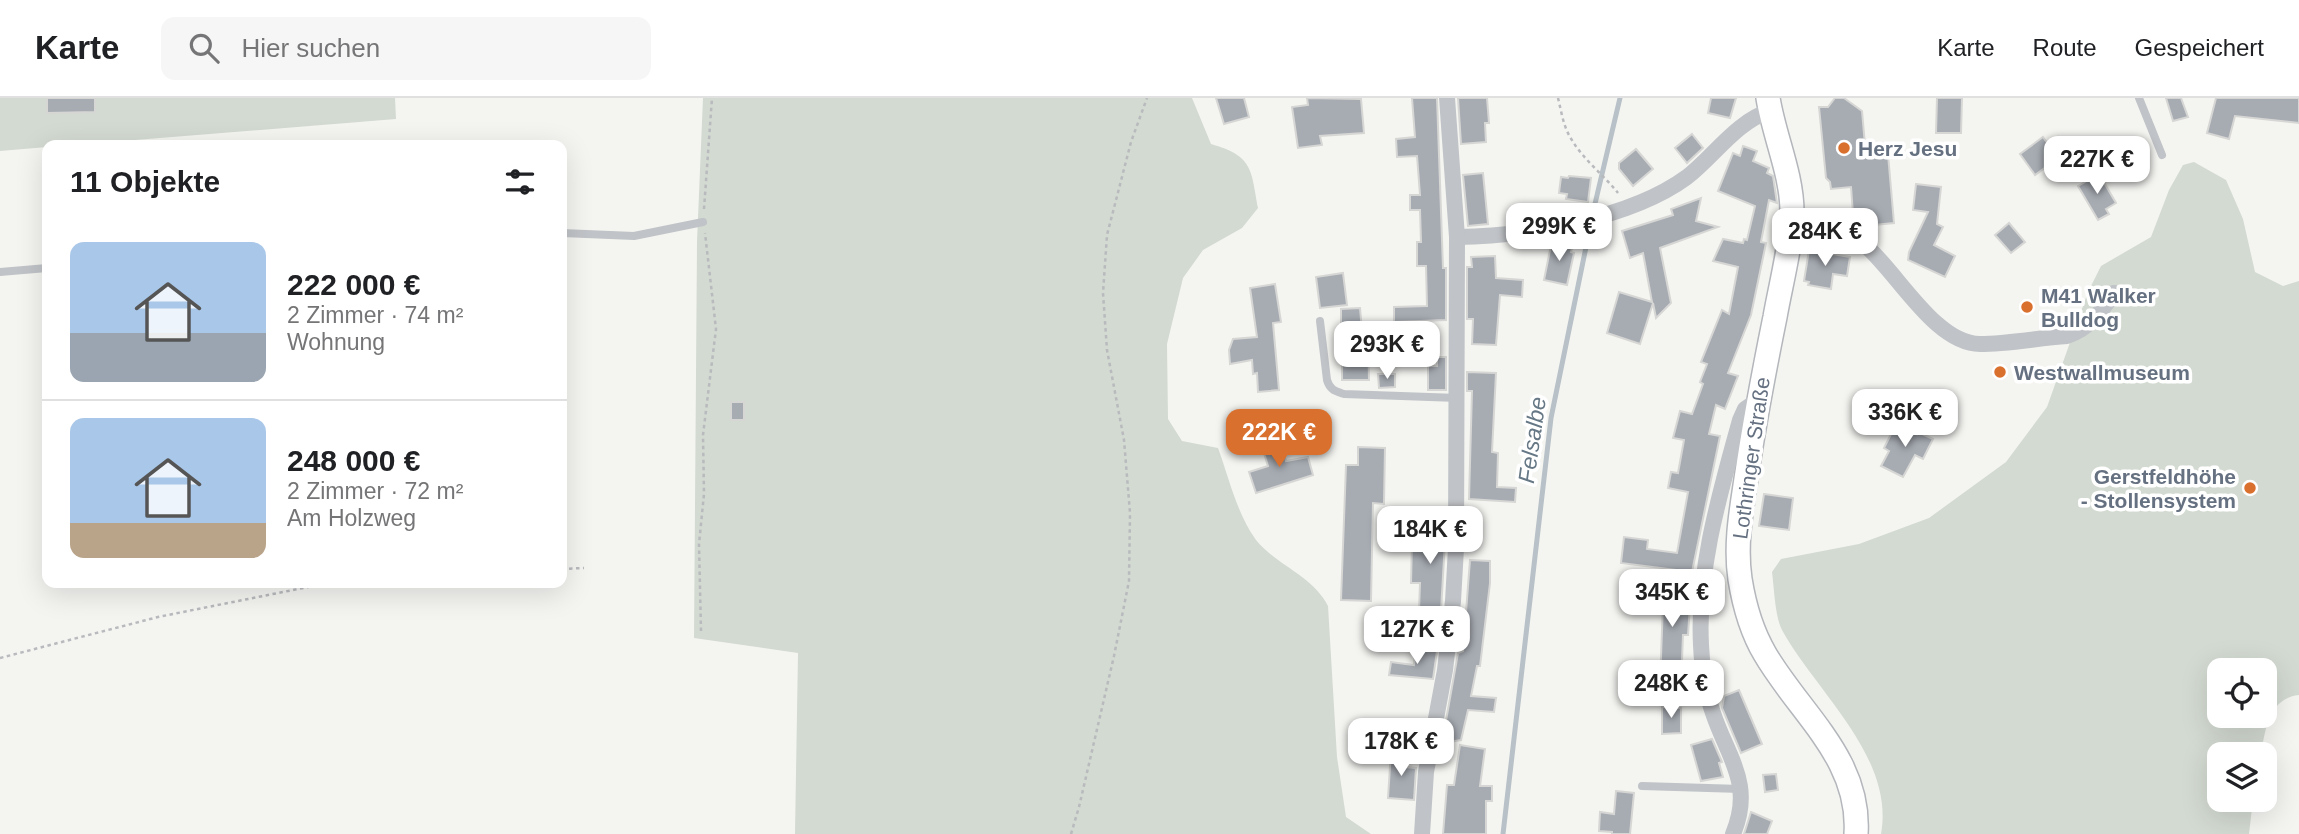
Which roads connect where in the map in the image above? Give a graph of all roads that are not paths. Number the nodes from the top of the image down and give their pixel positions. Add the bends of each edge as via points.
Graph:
1 (1447, 98) edge
2 (2139, 98) edge
3 (1769, 104) edge
4 (2162, 155) dead end
5 (704, 222) road end
6 (1791, 228) junction
7 (567, 233) edge
8 (1457, 237) junction
9 (42, 268) edge
10 (0, 272) edge
11 (2114, 293) dead end
12 (1320, 321) dead end
13 (1458, 398) junction
14 (1758, 400) junction
15 (1643, 786) dead end
16 (1742, 789) junction
17 (1422, 834) edge
18 (1733, 834) edge
19 (1856, 834) edge

1 - 8 street
2 - 4 lane
3 - 6 main road, Lothringer Straße via 1790,191
3 - 8 street via 1679,182 1652,197 1583,220 1519,233
5 - 7 lane via 634,236
6 - 11 street via 1867,247 1936,322 1951,336 1969,343 2067,337 2094,320
6 - 14 main road, Lothringer Straße
8 - 13 street
9 - 10 lane
12 - 13 lane via 1327,380 1335,391
13 - 17 street via 1453,601 1426,772
14 - 16 street via 1745,409 1740,420 1719,497 1701,616 1707,694
14 - 19 main road, Lothringer Straße via 1738,547 1744,598 1763,652 1847,773
15 - 16 lane
16 - 18 street via 1740,819

